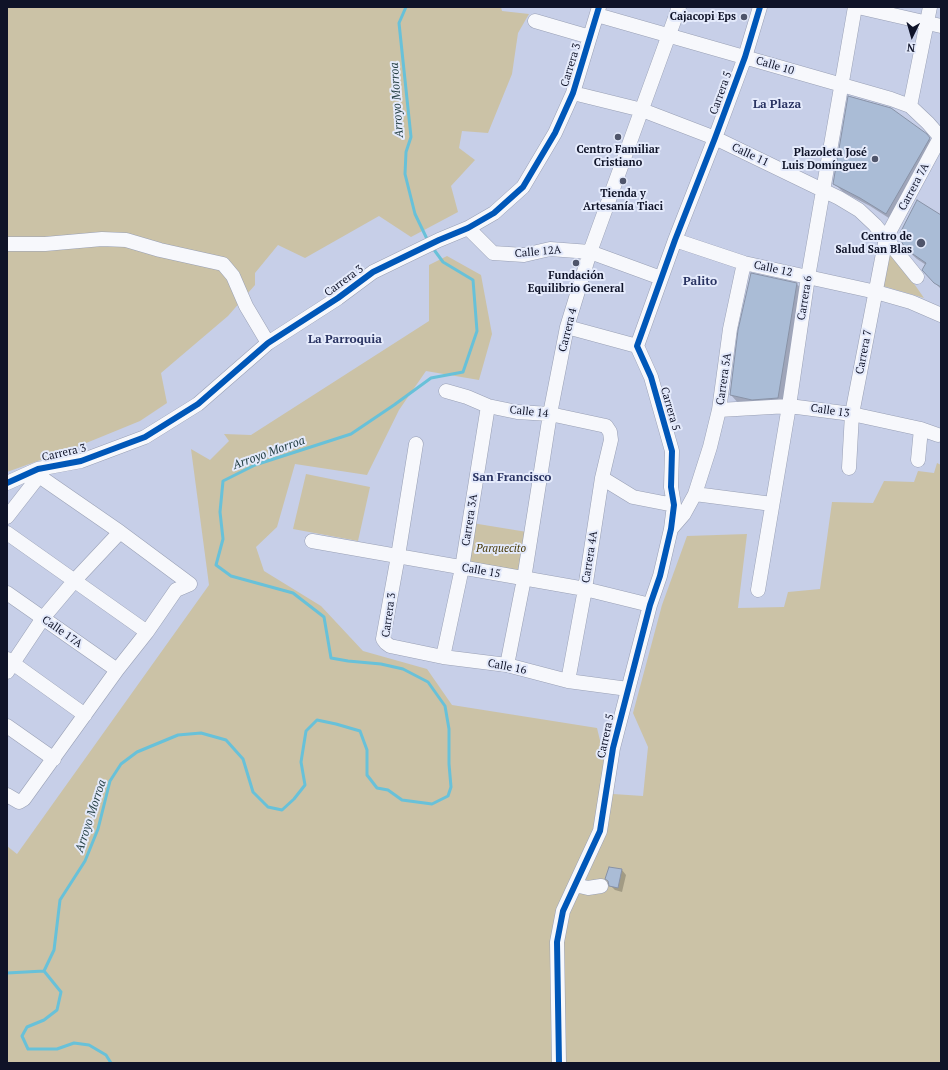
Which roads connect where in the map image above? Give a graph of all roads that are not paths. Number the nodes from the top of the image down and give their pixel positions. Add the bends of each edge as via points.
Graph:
1 (679, 7) edge
2 (760, 7) edge
3 (857, 7) edge
4 (930, 7) edge
5 (598, 11) edge
6 (535, 22) dead end
7 (934, 24) edge
8 (669, 36) junction
9 (590, 37) junction
10 (744, 57) junction
11 (842, 85) junction
12 (574, 92) junction
13 (910, 106) junction
14 (642, 110) junction
15 (941, 137) edge
16 (715, 138) junction
17 (823, 190) junction
18 (468, 228) junction
19 (886, 238) junction
20 (675, 240) junction
21 (7, 244) edge
22 (590, 252) junction
23 (744, 263) junction
24 (808, 277) junction
25 (917, 277) dead end
26 (662, 278) junction
27 (876, 292) junction
28 (941, 316) edge
29 (568, 327) junction
30 (268, 343) junction
31 (637, 346) junction
32 (446, 391) dead end
33 (488, 406) junction
34 (789, 406) junction
35 (719, 410) junction
36 (550, 414) junction
37 (852, 414) junction
38 (920, 429) junction
39 (610, 432) joint
40 (938, 435) dead end
41 (416, 444) dead end
42 (918, 460) dead end
43 (849, 468) dead end
44 (38, 473) junction
45 (602, 478) junction
46 (7, 483) edge
47 (695, 494) junction
48 (772, 504) junction
49 (674, 505) junction
50 (7, 517) edge
51 (671, 529) junction
52 (120, 532) junction
53 (7, 533) edge
54 (312, 541) dead end
55 (398, 556) junction
56 (462, 568) junction
57 (524, 579) junction
58 (75, 580) junction
59 (585, 589) junction
60 (758, 590) dead end
61 (7, 593) edge
62 (650, 605) junction
63 (43, 618) junction
64 (147, 632) junction
65 (386, 643) joint
66 (443, 657) junction
67 (9, 665) edge
68 (507, 666) junction
69 (117, 670) junction
70 (568, 681) junction
71 (628, 689) junction
72 (85, 715) junction
73 (7, 726) edge
74 (54, 759) junction
75 (7, 795) edge
76 (575, 885) junction
77 (601, 886) dead end
78 (559, 1063) edge

1 - 8 street, Carrera 4
2 - 10 street, Carrera 5
3 - 7 street
3 - 11 street, Carrera 6
4 - 7 street
5 - 8 street, Calle 10
5 - 9 street, Carrera 3
6 - 9 street
7 - 13 street
8 - 10 street, Calle 10
8 - 14 street, Carrera 4
9 - 12 street, Carrera 3
10 - 11 street, Calle 10
10 - 16 street, Carrera 5
11 - 13 street, Calle 10
11 - 17 street, Carrera 6
12 - 14 street, Calle 11
12 - 18 street, Carrera 3 via 555,133 523,187 494,213
13 - 15 street, Calle 10
14 - 16 street, Calle 11
14 - 22 street, Carrera 4
15 - 19 street, Carrera 7A
16 - 17 street, Calle 11
16 - 20 street, Carrera 5
17 - 19 street, Calle 11 via 859,210
17 - 24 street, Carrera 6
18 - 22 street, Calle 12A via 492,253 524,255 550,249
18 - 30 street, Carrera 3 via 373,272
19 - 25 street, Calle 11
19 - 27 street, Carrera 7
20 - 23 street, Calle 12
20 - 26 street, Carrera 5
21 - 30 street via 126,240 223,264 233,276 246,306
22 - 26 street, Calle 12A
22 - 29 street, Carrera 4
23 - 24 street, Calle 12
23 - 35 street, Carrera 5A via 730,329
24 - 27 street, Calle 12
24 - 34 street, Carrera 6
26 - 31 street, Carrera 5
27 - 28 street, Calle 12 via 911,302
27 - 37 street, Carrera 7
29 - 31 street
29 - 36 street, Carrera 4
30 - 44 street, Carrera 3 via 198,404 145,437 81,461
31 - 49 street, Carrera 5 via 651,377 672,452 671,487
32 - 33 street, Calle 14
33 - 36 street, Calle 14 via 517,412
33 - 56 street, Carrera 3A
34 - 35 street, Calle 13
34 - 37 street, Calle 13
34 - 48 street, Carrera 6
35 - 47 street, Carrera 5A
36 - 39 street, Calle 14 via 606,426
36 - 57 street, Carrera 4
37 - 38 street, Calle 13
37 - 43 street, Carrera 7
38 - 40 street, Calle 13
38 - 42 street
39 - 45 street, Carrera 4A via 611,440
41 - 55 street, Carrera 3
44 - 46 street, Carrera 3
44 - 50 street
44 - 52 street
45 - 49 street via 633,497
45 - 59 street, Carrera 4A
47 - 48 street
47 - 51 street, Carrera 5A via 684,514
48 - 60 street, Carrera 6
49 - 51 street, Carrera 5
51 - 62 street, Carrera 5
52 - 58 street
52 - 64 street via 190,584 176,590
53 - 58 street
54 - 55 street, Calle 15
55 - 56 street, Calle 15
55 - 65 street, Carrera 3 via 383,639
56 - 57 street, Calle 15
56 - 66 street, Carrera 3A
57 - 59 street, Calle 15
57 - 68 street, Carrera 4
58 - 63 street
58 - 64 street
59 - 62 street, Calle 15
59 - 70 street, Carrera 4A
61 - 63 street, Calle 17A
62 - 71 street, Carrera 5
63 - 67 street
63 - 69 street, Calle 17A
64 - 69 street
65 - 66 street, Calle 16
66 - 68 street, Calle 16
67 - 72 street
68 - 70 street, Calle 16
69 - 72 street
70 - 71 street, Calle 16
71 - 76 street, Carrera 5 via 613,748 600,831
72 - 74 street
73 - 74 street
74 - 75 street via 24,800 19,802
76 - 77 street via 588,888
76 - 78 street, Carrera 5 via 563,911 557,942

